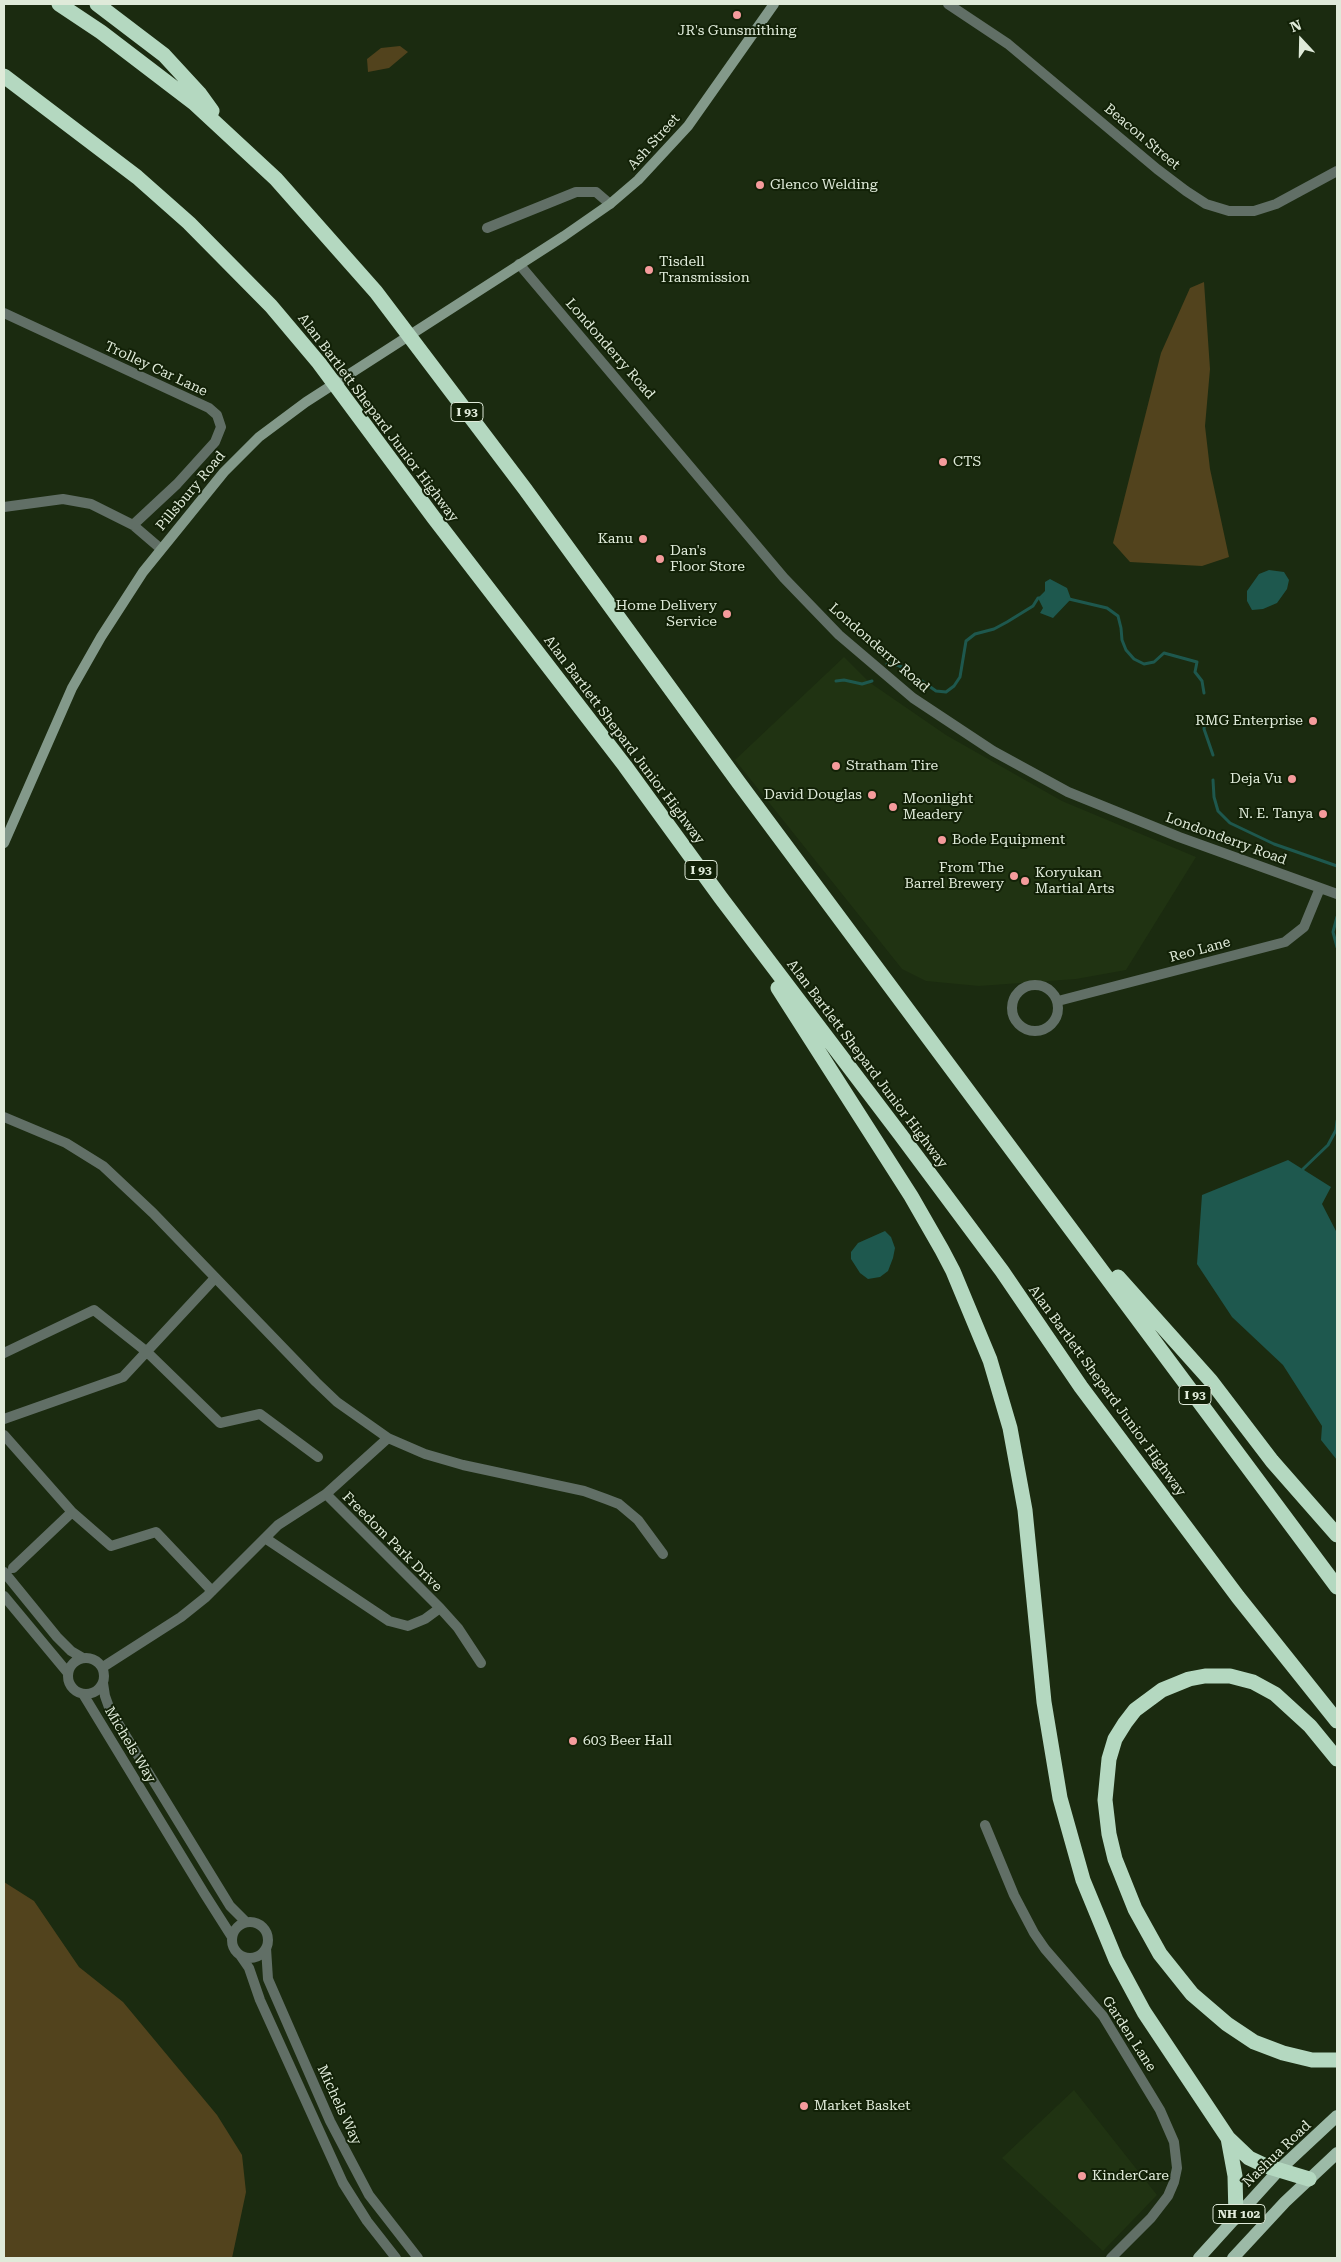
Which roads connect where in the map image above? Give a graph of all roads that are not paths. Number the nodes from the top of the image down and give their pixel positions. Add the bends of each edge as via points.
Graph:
1 (58, 4) edge
2 (97, 4) edge
3 (774, 4) edge
4 (948, 4) edge
5 (4, 76) edge
6 (232, 139) junction
7 (1337, 171) edge
8 (610, 204) junction
9 (486, 228) dead end
10 (519, 264) junction
11 (4, 313) edge
12 (4, 507) edge
13 (133, 525) junction
14 (161, 549) junction
15 (4, 843) edge
16 (1320, 888) junction
17 (1337, 894) edge
18 (721, 898) junction
19 (1058, 1001) junction
20 (4, 1117) edge
21 (1052, 1203) junction
22 (215, 1278) junction
23 (147, 1352) junction
24 (4, 1353) edge
25 (4, 1419) edge
26 (4, 1435) edge
27 (388, 1438) junction
28 (318, 1458) dead end
29 (326, 1494) junction
30 (72, 1512) junction
31 (1337, 1535) edge
32 (265, 1538) junction
33 (663, 1554) dead end
34 (8, 1570) edge
35 (1337, 1587) edge
36 (212, 1591) junction
37 (4, 1596) edge
38 (440, 1608) junction
39 (84, 1658) junction
40 (481, 1663) dead end
41 (102, 1667) junction
42 (68, 1673) junction
43 (103, 1683) junction
44 (83, 1694) junction
45 (1337, 1721) edge
46 (1337, 1759) edge
47 (986, 1825) dead end
48 (246, 1922) junction
49 (232, 1937) junction
50 (266, 1948) junction
51 (240, 1955) junction
52 (1337, 2060) edge
53 (1337, 2116) edge
54 (1228, 2138) junction
55 (1337, 2153) edge
56 (1279, 2170) junction
57 (1309, 2179) junction
58 (1236, 2217) junction
59 (396, 2258) edge
60 (418, 2258) edge
61 (1112, 2258) edge
62 (1198, 2258) edge
63 (1233, 2258) edge

1 - 6 highway, I 93 via 101,32 194,103
2 - 6 highway via 164,55 199,92
3 - 8 street, Ash Street via 688,126 638,180
4 - 7 street, Beacon Street via 1008,44 1171,180 1206,204 1241,212 1265,208
5 - 18 highway, Alan Bartlett Shepard Junior Highway / I 93 via 137,177 215,248 271,306 354,408
6 - 21 highway, I 93 via 276,179 376,292 525,488 739,783
8 - 9 street via 596,192 576,192
8 - 10 street, Ash Street
10 - 14 street, Pillsbury Road via 276,423 240,454
10 - 16 street, Londonderry Road via 784,578 839,635 913,698 985,746 1068,792
11 - 13 street, Trolley Car Lane via 209,408 216,415 221,427 215,442
12 - 13 street via 48,500 78,501 102,508
13 - 14 street
14 - 15 street, Pillsbury Road via 126,595 72,688
16 - 17 street, Londonderry Road
16 - 19 street, Reo Lane via 1304,927 1285,942
18 - 45 highway, Alan Bartlett Shepard Junior Highway / I 93 via 985,1248 1082,1387 1226,1582
18 - 54 highway via 911,1196 953,1271 977,1326 1010,1428 1020,1476 1049,1741 1073,1847 1097,1916 1127,1983
19 - 19 street via 1055,994 1043,986 1028,986 1021,989 1013,1002 1014,1017 1024,1028 1040,1031 1057,1016
20 - 22 street via 58,1139 84,1153 116,1177
21 - 31 highway via 1211,1381 1272,1460
21 - 35 highway, I 93
22 - 23 street
22 - 27 street via 330,1395
23 - 24 street via 94,1310
23 - 25 street via 123,1377
23 - 28 street via 220,1422 260,1414
26 - 30 street
27 - 29 street
27 - 33 street via 425,1454 463,1465 606,1498 638,1520
29 - 32 street via 290,1516
29 - 38 street, Freedom Park Drive
30 - 34 street
30 - 36 street via 111,1546 156,1532
32 - 36 street
32 - 38 street, Freedom Park Drive via 388,1621 408,1626
34 - 39 street via 57,1637
36 - 41 street via 181,1617
37 - 42 street
38 - 40 street, Freedom Park Drive
39 - 41 street via 94,1659
39 - 42 street via 74,1663
41 - 43 street
42 - 44 street via 70,1685
43 - 44 street via 96,1691
43 - 48 street, Michels Way via 110,1710 230,1906
44 - 49 street, Michels Way
46 - 52 highway via 1305,1720 1275,1694 1253,1682 1230,1676 1205,1676 1162,1690 1135,1710 1115,1738 1109,1759 1105,1800 1115,1859 1135,1909 1160,1954 1192,1994 1254,2042 1312,2060
47 - 61 street, Garden Lane via 1014,1895 1034,1933 1103,2016 1160,2110 1174,2142 1177,2168 1168,2196
48 - 49 street
48 - 50 street via 263,1927 268,1937
49 - 51 street
50 - 51 street via 251,1958
50 - 60 street, Michels Way via 268,1979 337,2135 369,2195
51 - 59 street, Michels Way via 249,1968 260,2000 343,2183
53 - 56 main road, Nashua Road / NH 102
54 - 56 highway via 1249,2158
54 - 58 highway via 1235,2176
55 - 57 main road, NH 102
56 - 57 highway
56 - 58 main road, Nashua Road / NH 102
57 - 63 main road, NH 102
58 - 62 main road, Nashua Road / NH 102

